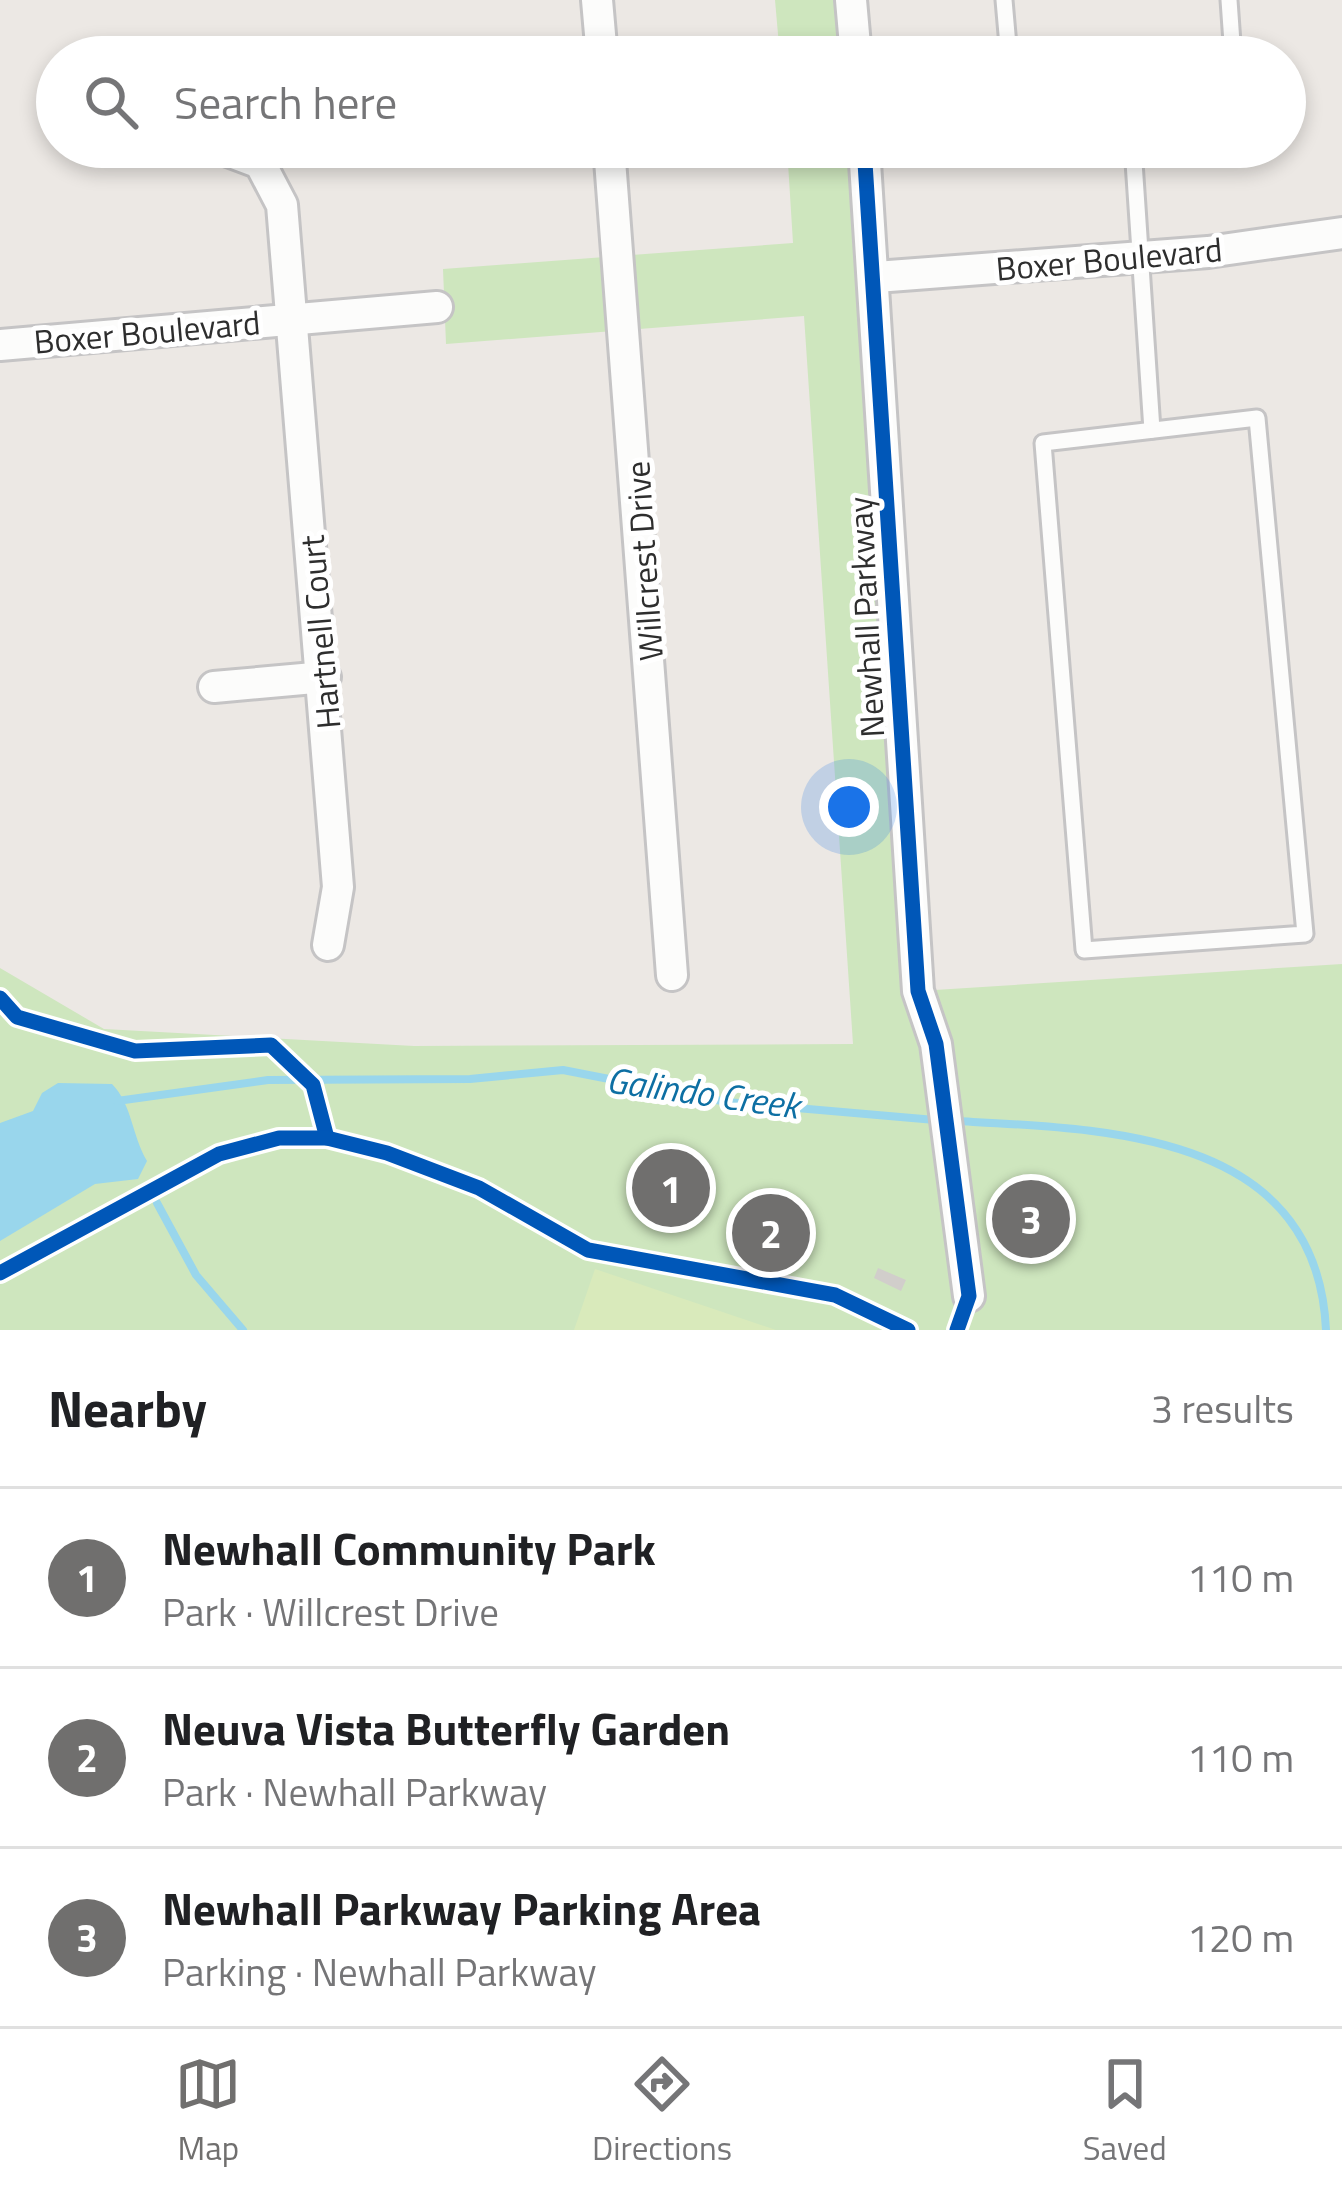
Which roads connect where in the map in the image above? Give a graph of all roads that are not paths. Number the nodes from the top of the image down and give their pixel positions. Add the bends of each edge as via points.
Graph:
1 (597, 0) edge
2 (851, 0) edge
3 (1004, 0) edge
4 (1229, 0) edge
5 (600, 36) edge
6 (854, 36) edge
7 (1007, 36) edge
8 (1232, 36) edge
9 (263, 168) edge
10 (611, 168) edge
11 (866, 168) edge
12 (1134, 168) edge
13 (1342, 233) edge
14 (1140, 258) junction
15 (876, 277) junction
16 (436, 307) dead end
17 (294, 319) junction
18 (0, 345) edge
19 (1152, 430) junction
20 (325, 677) junction
21 (214, 687) dead end
22 (328, 945) dead end
23 (672, 975) dead end
24 (969, 1296) dead end

1 - 5 street
2 - 6 street
3 - 7 lane
4 - 8 lane
9 - 17 street, Hartnell Court via 282,205
10 - 23 street, Willcrest Drive
11 - 15 street, Newhall Parkway
12 - 14 lane
13 - 14 street, Boxer Boulevard
14 - 15 street, Boxer Boulevard
14 - 19 lane
15 - 24 street, Newhall Parkway via 918,991 940,1076
16 - 17 street, Boxer Boulevard
17 - 18 street, Boxer Boulevard
17 - 20 street, Hartnell Court
19 - 19 lane via 1042,443 1084,950 1305,934 1257,418
20 - 21 street
20 - 22 street, Hartnell Court via 338,887

